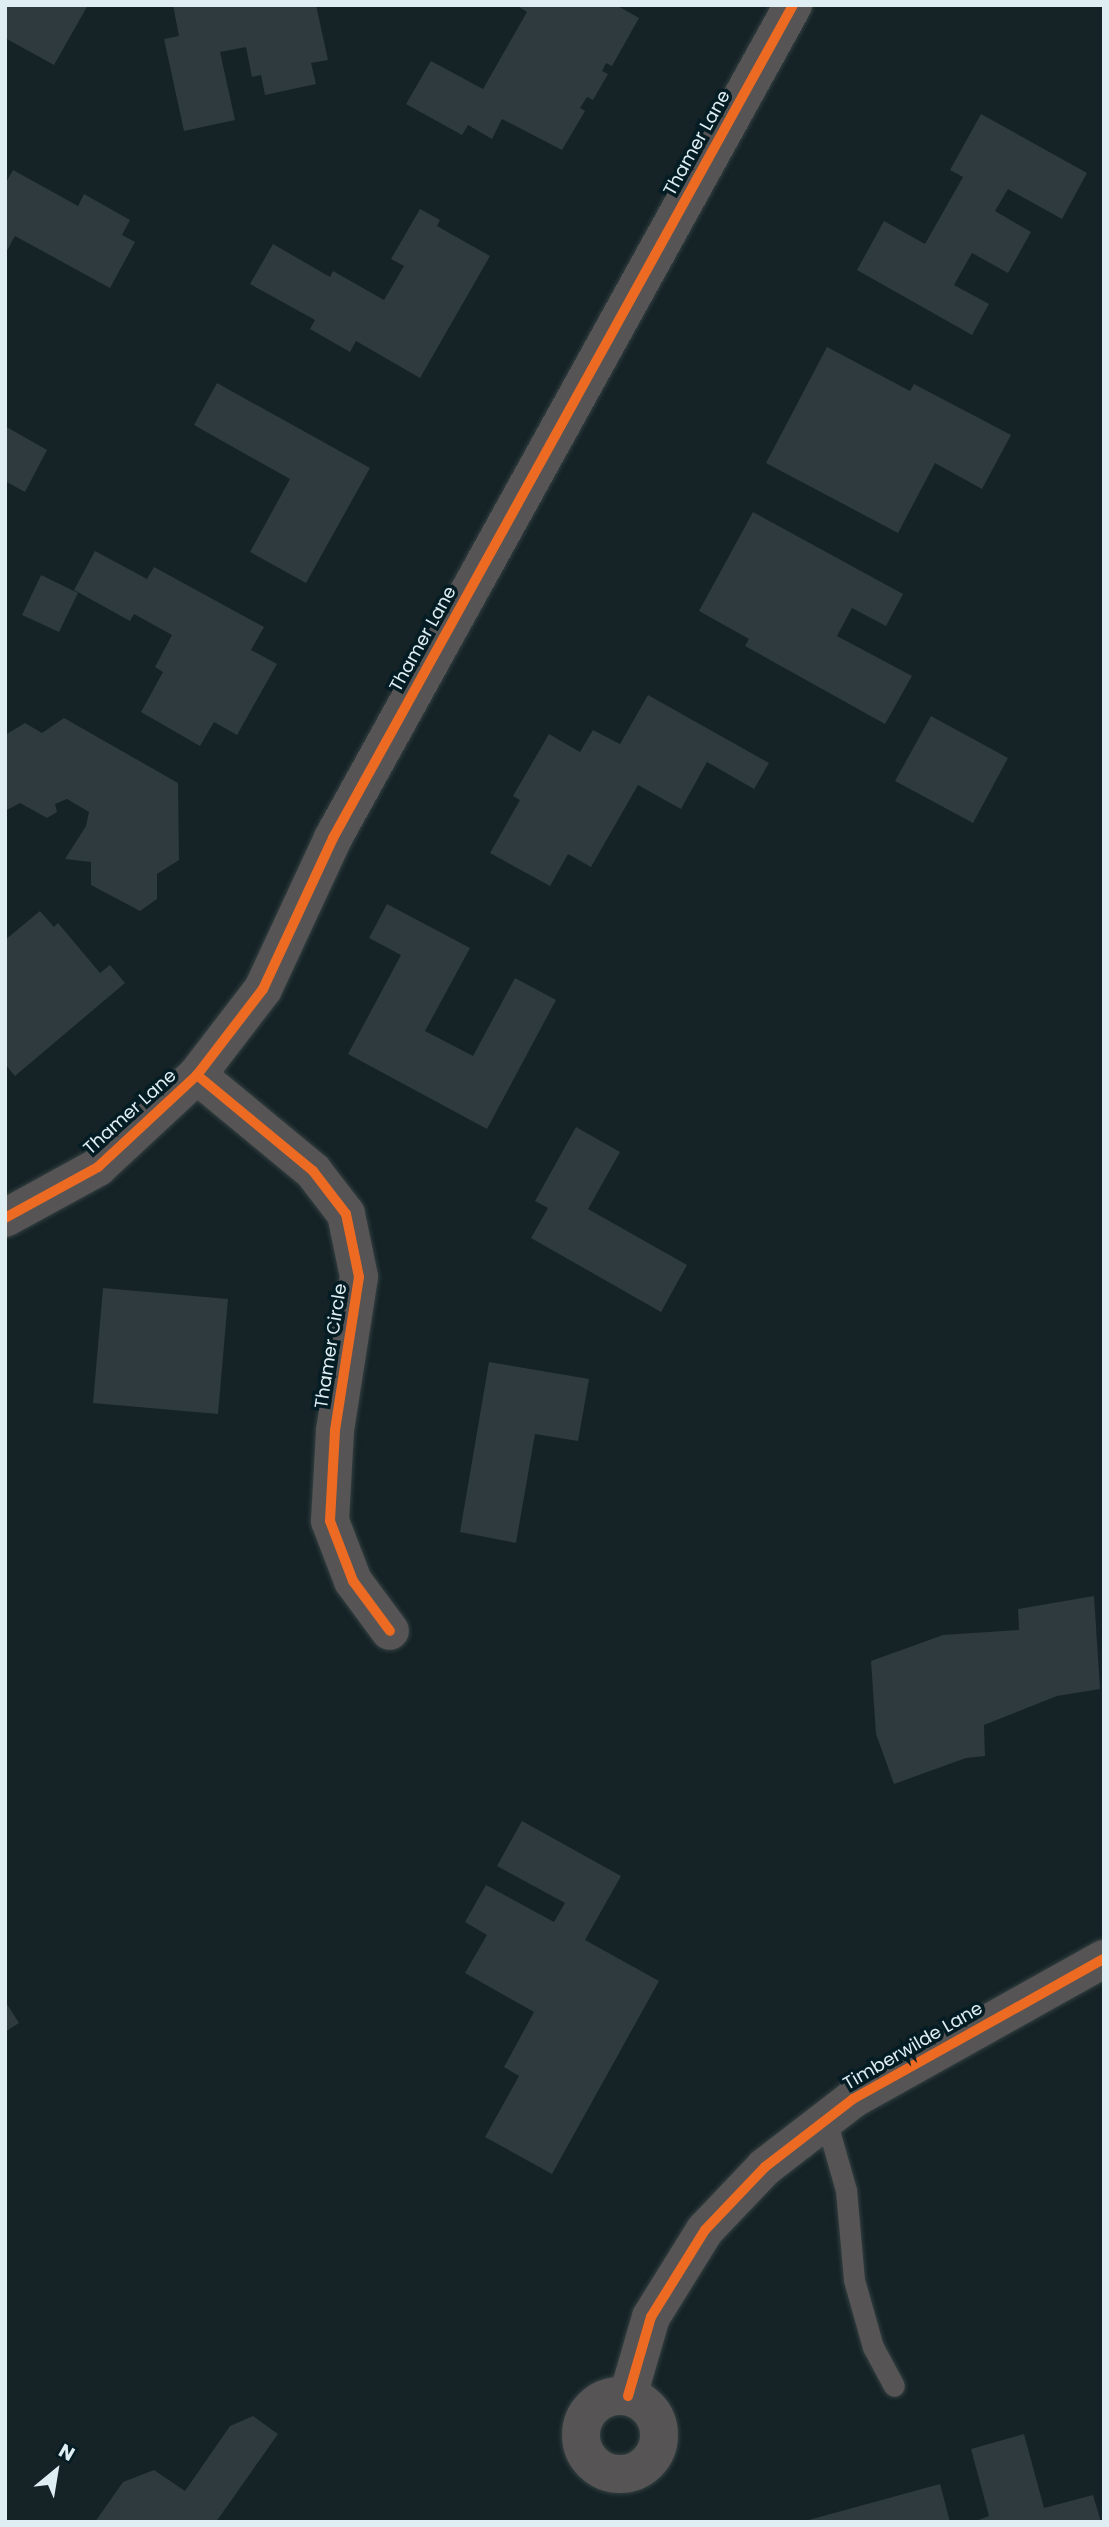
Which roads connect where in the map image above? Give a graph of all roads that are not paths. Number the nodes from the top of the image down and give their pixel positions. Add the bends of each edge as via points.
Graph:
1 (793, 5) edge
2 (197, 1075) junction
3 (5, 1218) edge
4 (390, 1631) dead end
5 (1104, 1959) edge
6 (826, 2120) junction
7 (894, 2386) dead end
8 (628, 2396) dead end

1 - 2 street, Thamer Lane via 333,838 263,989
2 - 3 street, Thamer Lane via 98,1167
2 - 4 street, Thamer Circle via 313,1171 346,1214 359,1278 335,1431 330,1521 353,1581
5 - 6 street, Timberwilde Lane via 853,2099
6 - 7 lane via 846,2190 854,2280 873,2347
6 - 8 street, Timberwilde Lane via 765,2167 705,2230 651,2317

